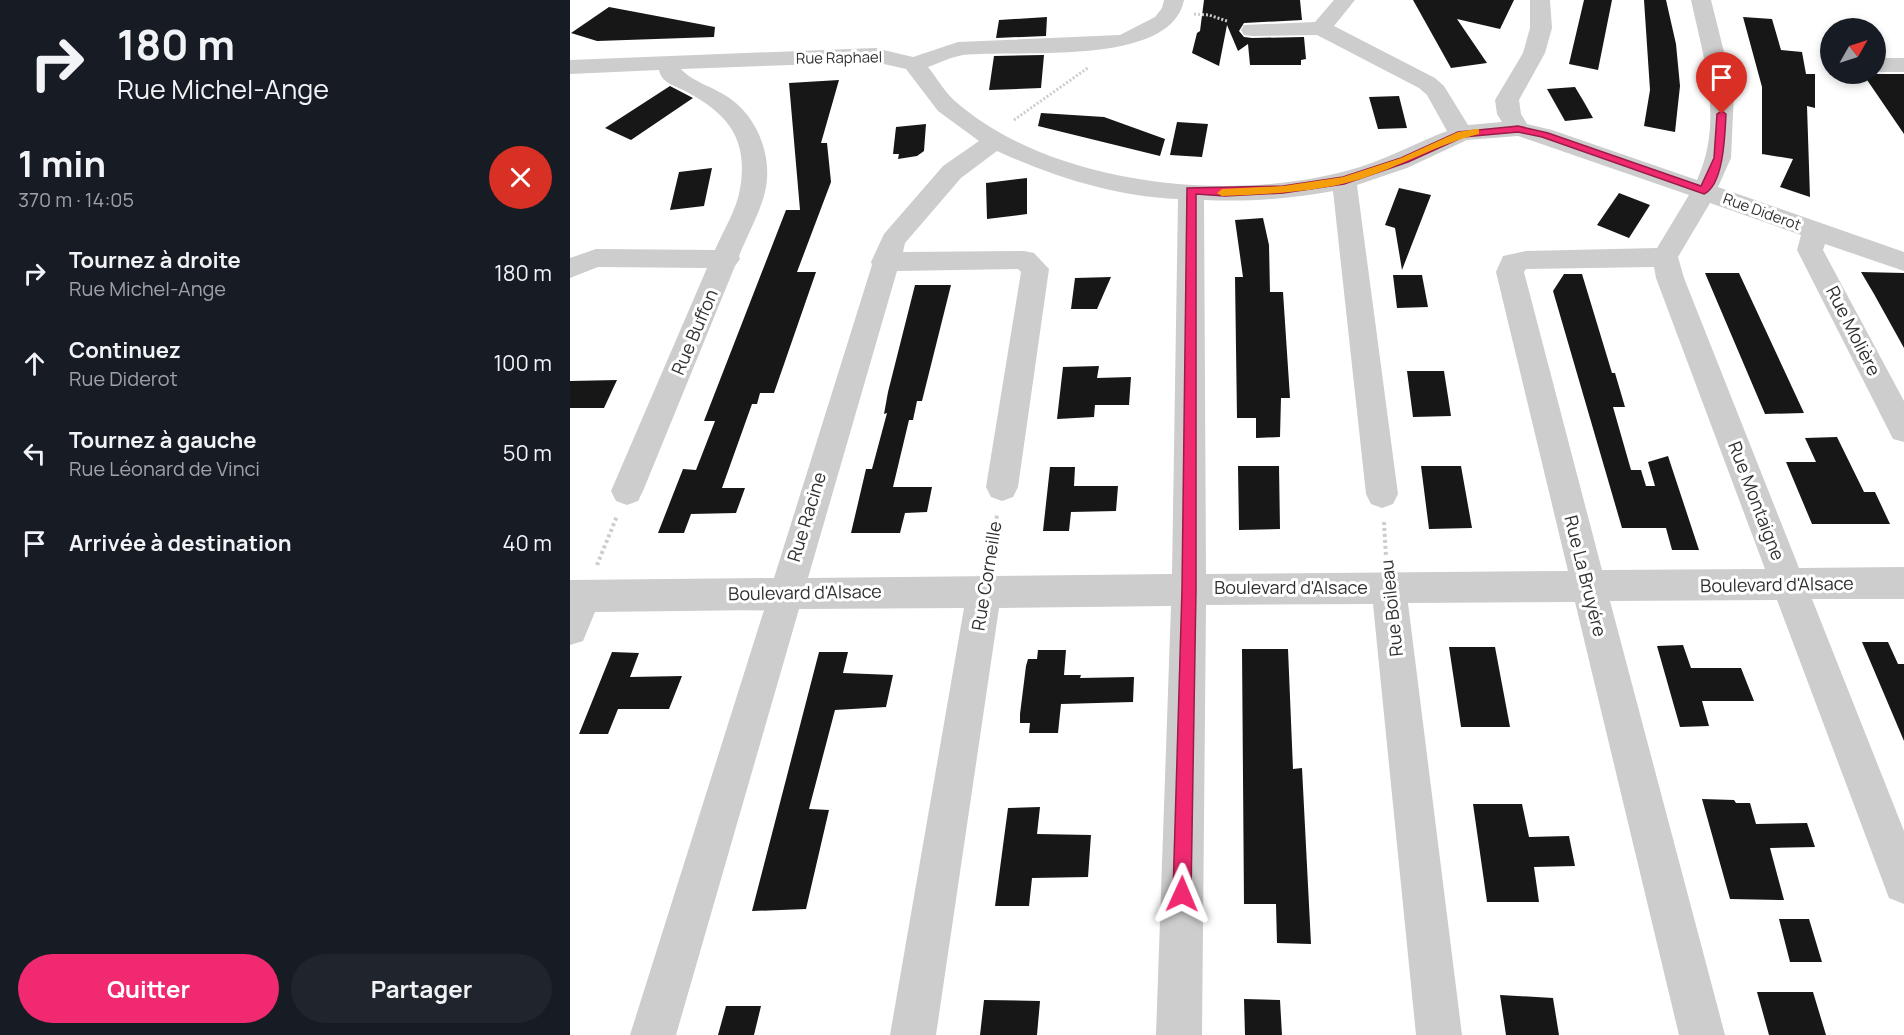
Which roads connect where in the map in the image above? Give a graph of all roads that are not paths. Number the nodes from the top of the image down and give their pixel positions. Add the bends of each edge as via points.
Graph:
1 (1345, 0) edge
2 (1540, 0) edge
3 (1701, 0) edge
4 (1172, 7) edge
5 (1321, 28) junction
6 (1252, 30) road end
7 (668, 63) junction
8 (915, 64) junction
9 (1886, 64) edge
10 (1904, 64) edge
11 (570, 67) edge
12 (1518, 129) junction
13 (1461, 134) junction
14 (992, 140) junction
15 (1344, 180) junction
16 (1704, 190) junction
17 (1191, 191) junction
18 (1815, 231) junction
19 (1665, 258) junction
20 (727, 259) junction
21 (884, 262) junction
22 (1904, 262) edge
23 (570, 268) edge
24 (1904, 430) edge
25 (1002, 487) road end
26 (627, 491) road end
27 (1382, 494) road end
28 (1904, 584) edge
29 (1788, 585) junction
30 (1389, 588) junction
31 (1588, 588) junction
32 (1189, 589) junction
33 (984, 591) junction
34 (784, 593) junction
35 (577, 596) edge
36 (570, 629) edge
37 (1904, 883) edge
38 (653, 1035) edge
39 (913, 1035) edge
40 (1179, 1035) edge
41 (1439, 1035) edge
42 (1702, 1035) edge

1 - 5 street
2 - 12 street via 1537,50 1507,100 1509,114
3 - 16 street via 1723,92 1719,158
4 - 8 street via 1139,36 1122,41 958,49
5 - 6 street
5 - 13 street via 1427,83 1436,91
7 - 8 street, Rue Raphael via 875,55
7 - 11 street, Rue Raphael
7 - 20 street, Rue Buffon via 671,75 710,94 735,112 752,138 753,191
8 - 14 street, Rue Diderot via 947,108
9 - 10 street
12 - 13 street, Rue Diderot
12 - 16 street, Rue Diderot
13 - 15 street, Rue Diderot via 1405,160
14 - 17 street, Rue Diderot via 1052,167 1134,187
14 - 21 street, Rue Racine via 952,172 917,210 893,240
15 - 17 street, Rue Diderot via 1283,189
15 - 27 street
16 - 18 street, Rue Diderot
16 - 19 street
17 - 32 street
18 - 22 street, Rue Diderot
18 - 24 street, Rue Molière via 1810,249
19 - 29 street, Rue Montaigne
19 - 31 street, Rue La Bruyére via 1526,260 1513,263 1510,272
20 - 23 street via 596,258
20 - 26 street, Rue Buffon
21 - 25 street via 1024,260 1035,269
21 - 34 street, Rue Racine
28 - 29 street, Boulevard d'Alsace
29 - 31 street, Boulevard d'Alsace
29 - 37 street, Rue Montaigne
30 - 31 street, Boulevard d'Alsace
30 - 32 street, Boulevard d'Alsace
30 - 41 street, Rue Boileau
31 - 42 street, Rue La Bruyére
32 - 33 street, Boulevard d'Alsace
32 - 40 street
33 - 34 street, Boulevard d'Alsace
33 - 39 street, Rue Corneille
34 - 35 street, Boulevard d'Alsace
34 - 38 street, Rue Racine
35 - 36 street

